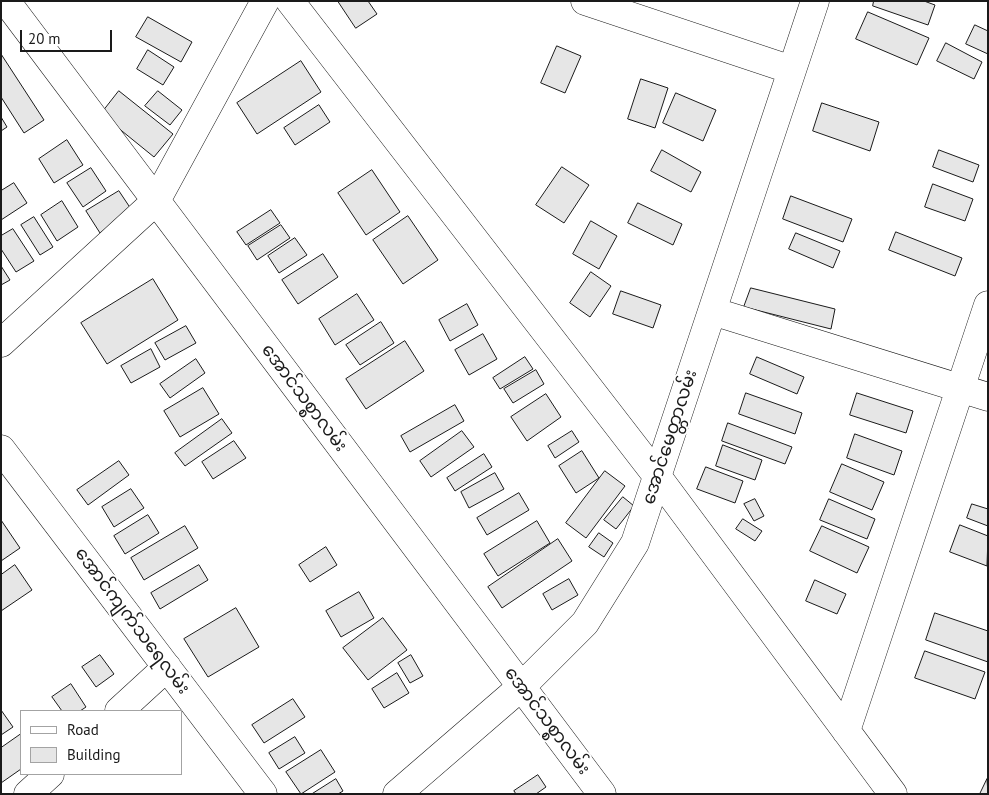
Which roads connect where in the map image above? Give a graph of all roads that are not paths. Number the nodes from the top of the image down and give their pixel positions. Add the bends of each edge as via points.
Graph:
1 (6, 1) edge
2 (265, 1) edge
3 (290, 1) edge
4 (585, 1) edge
5 (815, 1) edge
6 (792, 70) junction
7 (156, 201) junction
8 (988, 305) edge
9 (712, 311) junction
10 (1, 343) edge
11 (962, 389) junction
12 (988, 397) edge
13 (1, 449) edge
14 (657, 476) junction
15 (167, 668) junction
16 (521, 687) junction
17 (120, 710) edge
18 (846, 731) junction
19 (49, 775) edge
20 (28, 794) edge
21 (263, 794) edge
22 (397, 794) edge
23 (602, 794) edge
24 (892, 794) edge

1 - 7 street, အောင်သစ္စာလမ်း
2 - 7 street
3 - 14 street
4 - 6 street
5 - 6 street, အောင်မေတ္တာလမ်း
6 - 9 street, အောင်မေတ္တာလမ်း
7 - 10 street
7 - 16 street, အောင်သစ္စာလမ်း
8 - 11 street
9 - 11 street
9 - 14 street, အောင်မေတ္တာလမ်း
11 - 12 street
11 - 18 street
13 - 15 street, အောင်ကျက်သရေလမ်း
14 - 16 street, အောင်မေတ္တာလမ်း via 635,543 585,623
14 - 18 street
15 - 17 street
15 - 21 street, အောင်ကျက်သရေလမ်း
16 - 22 street, အောင်မေတ္တာလမ်း
16 - 23 street, အောင်သစ္စာလမ်း
18 - 24 street
19 - 20 street

